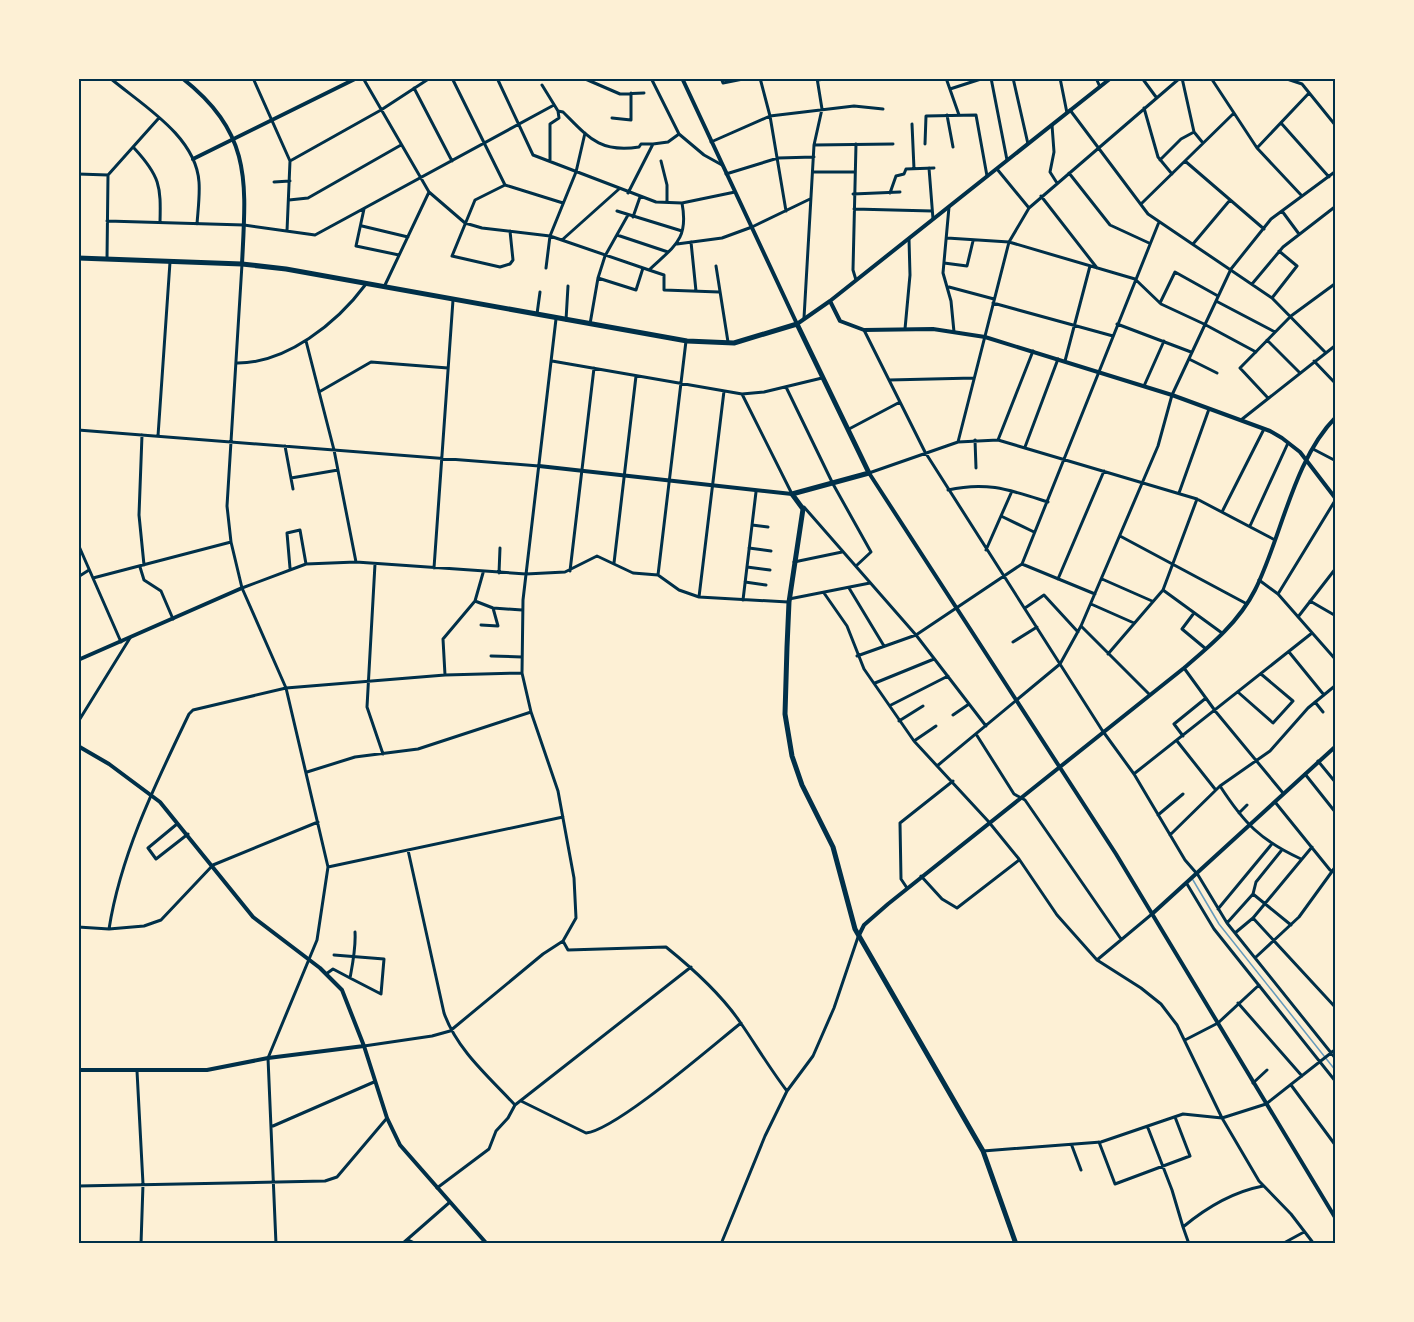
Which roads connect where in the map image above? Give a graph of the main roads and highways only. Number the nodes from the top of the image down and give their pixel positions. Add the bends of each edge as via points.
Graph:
1 (79, 258) edge
2 (1016, 1244) edge

1 - 2 main road via 242,264 687,341 728,343 797,324 869,473 792,494 803,506 789,601 785,714 792,756 833,847 845,901 859,936 983,1151

